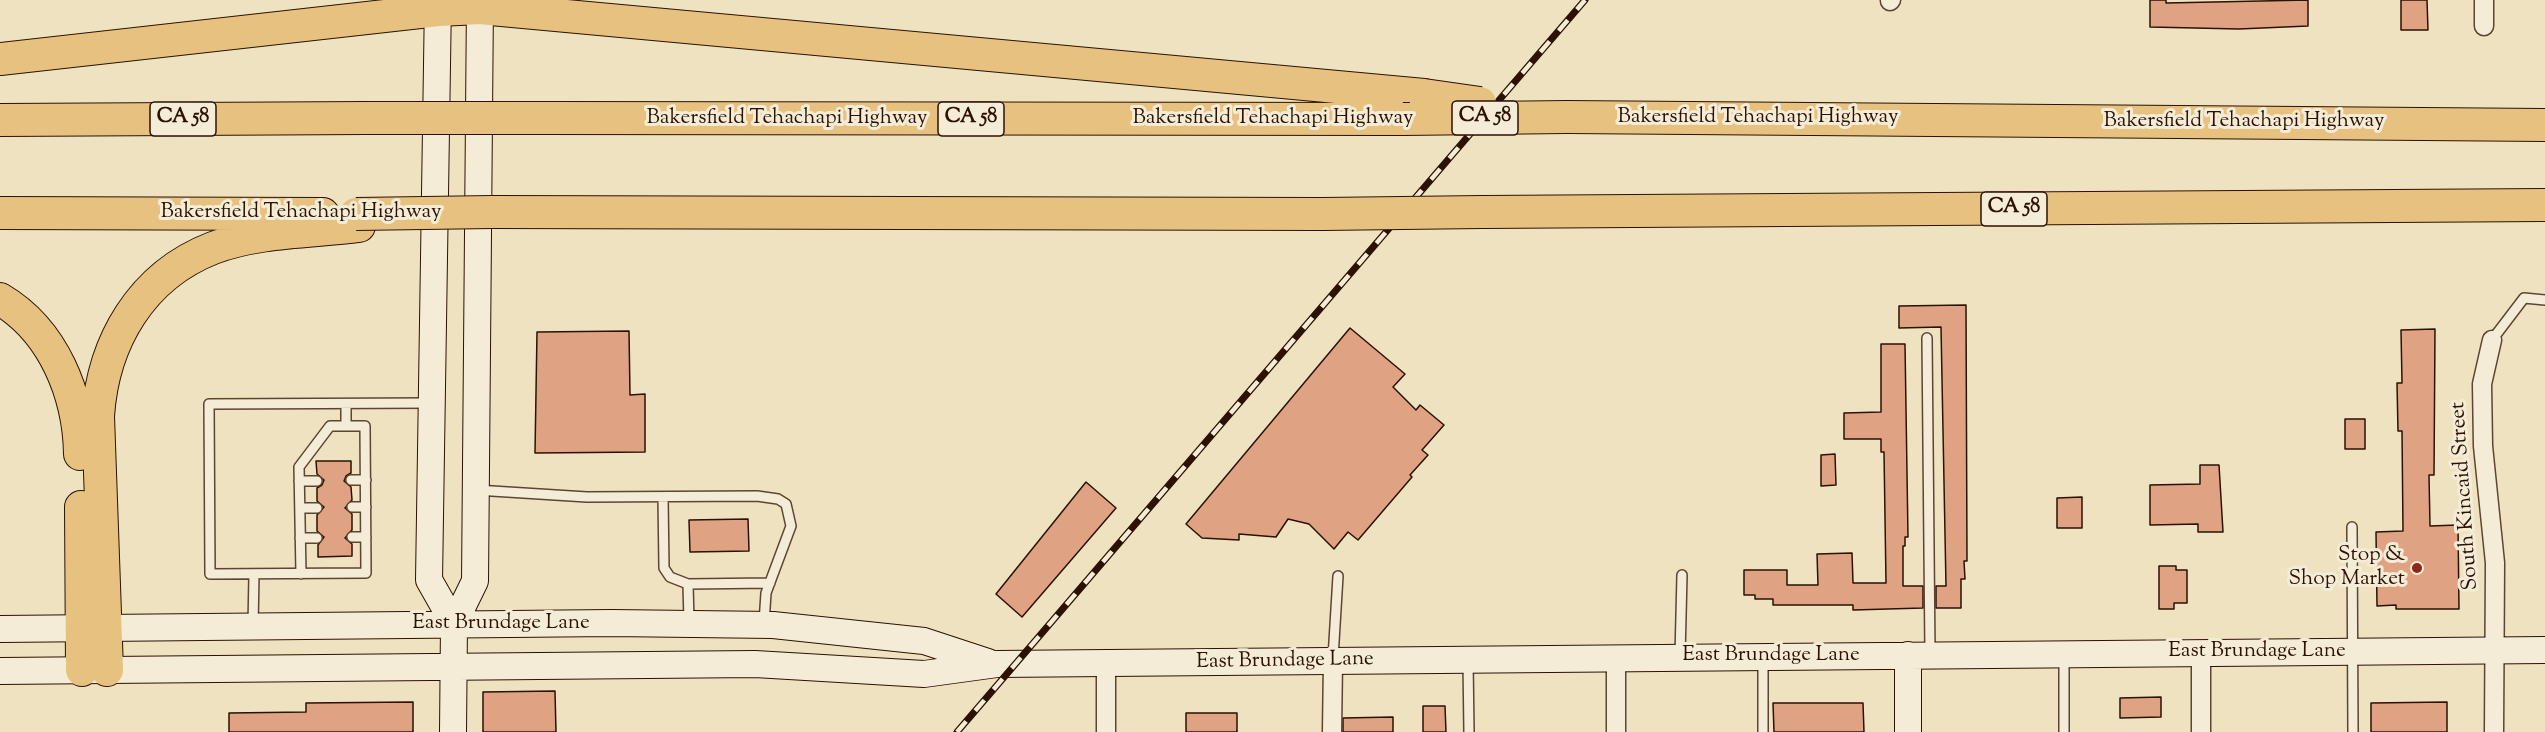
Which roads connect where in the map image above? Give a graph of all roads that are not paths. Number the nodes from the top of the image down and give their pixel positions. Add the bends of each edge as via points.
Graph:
1 (2484, 0) edge
2 (480, 4) edge
3 (438, 5) edge
4 (2484, 26) dead end
5 (0, 59) edge
6 (1567, 117) junction
7 (0, 120) edge
8 (2545, 125) edge
9 (2545, 205) edge
10 (0, 213) edge
11 (357, 220) junction
12 (0, 299) edge
13 (2545, 300) edge
14 (1927, 338) dead end
15 (2492, 340) joint
16 (431, 403) junction
17 (346, 404) junction
18 (346, 426) junction
19 (351, 480) dead end
20 (366, 480) junction
21 (299, 481) junction
22 (317, 481) dead end
23 (475, 490) junction
24 (663, 497) junction
25 (352, 507) dead end
26 (366, 507) junction
27 (300, 508) junction
28 (317, 508) dead end
29 (2352, 526) dead end
30 (300, 537) junction
31 (317, 537) dead end
32 (352, 537) dead end
33 (366, 537) junction
34 (254, 574) junction
35 (301, 574) junction
36 (1682, 575) dead end
37 (1338, 576) dead end
38 (770, 583) junction
39 (688, 584) junction
40 (454, 624) junction
41 (689, 624) junction
42 (763, 625) junction
43 (253, 626) junction
44 (94, 628) junction
45 (0, 629) edge
46 (2545, 650) edge
47 (2353, 651) junction
48 (2494, 651) junction
49 (2201, 652) junction
50 (2064, 653) junction
51 (1919, 655) junction
52 (1680, 656) junction
53 (1763, 656) junction
54 (1616, 657) junction
55 (1468, 659) junction
56 (1333, 661) junction
57 (997, 664) junction
58 (1106, 664) junction
59 (454, 665) junction
60 (95, 670) junction
61 (0, 671) edge
62 (453, 732) edge
63 (1106, 732) edge
64 (1332, 732) edge
65 (1469, 732) edge
66 (1616, 732) edge
67 (1763, 732) edge
68 (1908, 732) edge
69 (2064, 732) edge
70 (2201, 732) edge
71 (2353, 732) edge
72 (2494, 732) edge

1 - 4 street
2 - 3 highway
2 - 6 highway, bridge via 1424,95
2 - 23 main road
3 - 5 highway
3 - 16 main road
6 - 7 highway, Bakersfield Tehachapi Highway / CA 58, bridge
6 - 8 highway, Bakersfield Tehachapi Highway / CA 58
9 - 11 highway, CA 58, bridge via 1322,214 492,212
10 - 11 highway, Bakersfield Tehachapi Highway
11 - 44 highway via 214,248 161,279 121,326 108,354 100,387
12 - 44 highway via 30,324 50,348 74,401 80,432
13 - 15 lane via 2524,298
14 - 51 lane
15 - 48 street, South Kincaid Street via 2482,384 2483,446 2494,563
16 - 17 lane
16 - 40 main road via 429,580
17 - 18 lane
17 - 34 lane via 209,404 210,574
18 - 20 lane via 365,426
18 - 21 lane via 330,426 299,467
19 - 20 lane
20 - 26 lane
21 - 22 lane
21 - 27 lane
23 - 24 lane via 543,496
23 - 40 main road via 475,581
24 - 38 lane via 757,496 786,504 790,526
24 - 39 lane via 664,568 670,577
25 - 26 lane
26 - 33 lane
27 - 28 lane
27 - 30 lane
29 - 47 lane
30 - 31 lane
30 - 35 lane
32 - 33 lane
33 - 35 lane via 366,573
34 - 35 lane
34 - 43 lane
36 - 52 lane
37 - 56 lane
38 - 39 lane
38 - 42 lane
39 - 41 lane
40 - 41 main road, East Brundage Lane
40 - 43 main road, East Brundage Lane
40 - 59 main road
41 - 42 main road, East Brundage Lane
42 - 57 main road, East Brundage Lane via 924,641
43 - 44 main road, East Brundage Lane
44 - 45 main road, East Brundage Lane
44 - 60 highway
46 - 48 main road, East Brundage Lane
47 - 48 main road, East Brundage Lane
47 - 49 main road, East Brundage Lane
47 - 71 lane
48 - 72 street, South Kincaid Street
49 - 50 main road, East Brundage Lane
49 - 70 street
50 - 51 main road, East Brundage Lane
50 - 69 lane
51 - 53 main road, East Brundage Lane
51 - 68 main road
52 - 53 main road, East Brundage Lane
52 - 54 main road, East Brundage Lane
53 - 67 lane
54 - 55 main road, East Brundage Lane
54 - 66 street
55 - 56 main road, East Brundage Lane
55 - 65 lane
56 - 58 main road, East Brundage Lane
56 - 64 street
57 - 58 main road, East Brundage Lane
57 - 59 main road, East Brundage Lane via 924,674 755,664
58 - 63 street
59 - 60 main road, East Brundage Lane
59 - 62 main road
60 - 61 main road, East Brundage Lane

